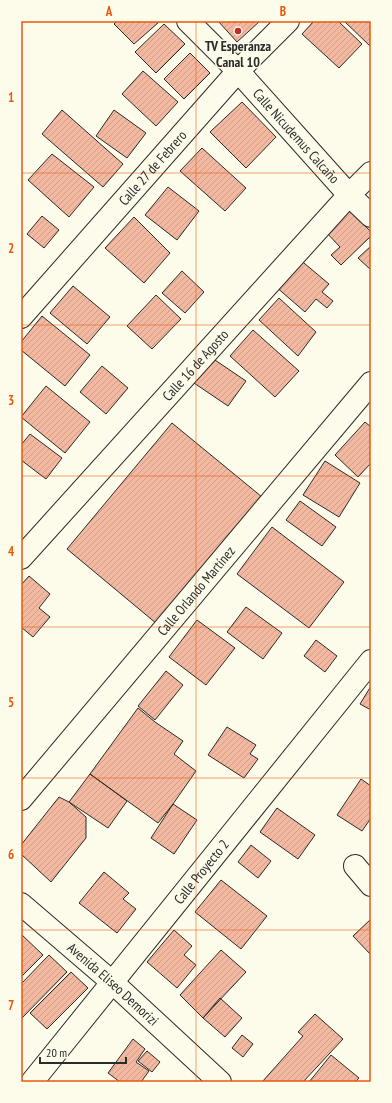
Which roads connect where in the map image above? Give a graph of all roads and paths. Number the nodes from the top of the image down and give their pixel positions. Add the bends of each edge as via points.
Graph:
1 (188, 21) edge
2 (288, 21) edge
3 (238, 71) junction
4 (371, 173) edge
5 (349, 195) junction
6 (371, 216) edge
7 (21, 317) edge
8 (371, 383) edge
9 (21, 558) edge
10 (371, 661) edge
11 (21, 799) edge
12 (355, 866) dead end
13 (371, 885) edge
14 (21, 904) edge
15 (112, 982) junction
16 (32, 1082) edge
17 (220, 1082) edge

1 - 3 street, Calle Nicudemus Calcaño
2 - 3 street, Calle 27 de Febrero
3 - 5 street, Calle Nicudemus Calcaño
3 - 7 street, Calle 27 de Febrero
4 - 5 street, Calle 16 de Agosto
5 - 6 street, Calle Nicudemus Calcaño
5 - 9 street, Calle 16 de Agosto
8 - 11 street, Calle Orlando Martínez
10 - 15 street, Calle Proyecto 2
12 - 13 street
14 - 15 street, Avenida Eliseo Demorizi
15 - 16 street, Calle Proyecto 2
15 - 17 street, Avenida Eliseo Demorizi

